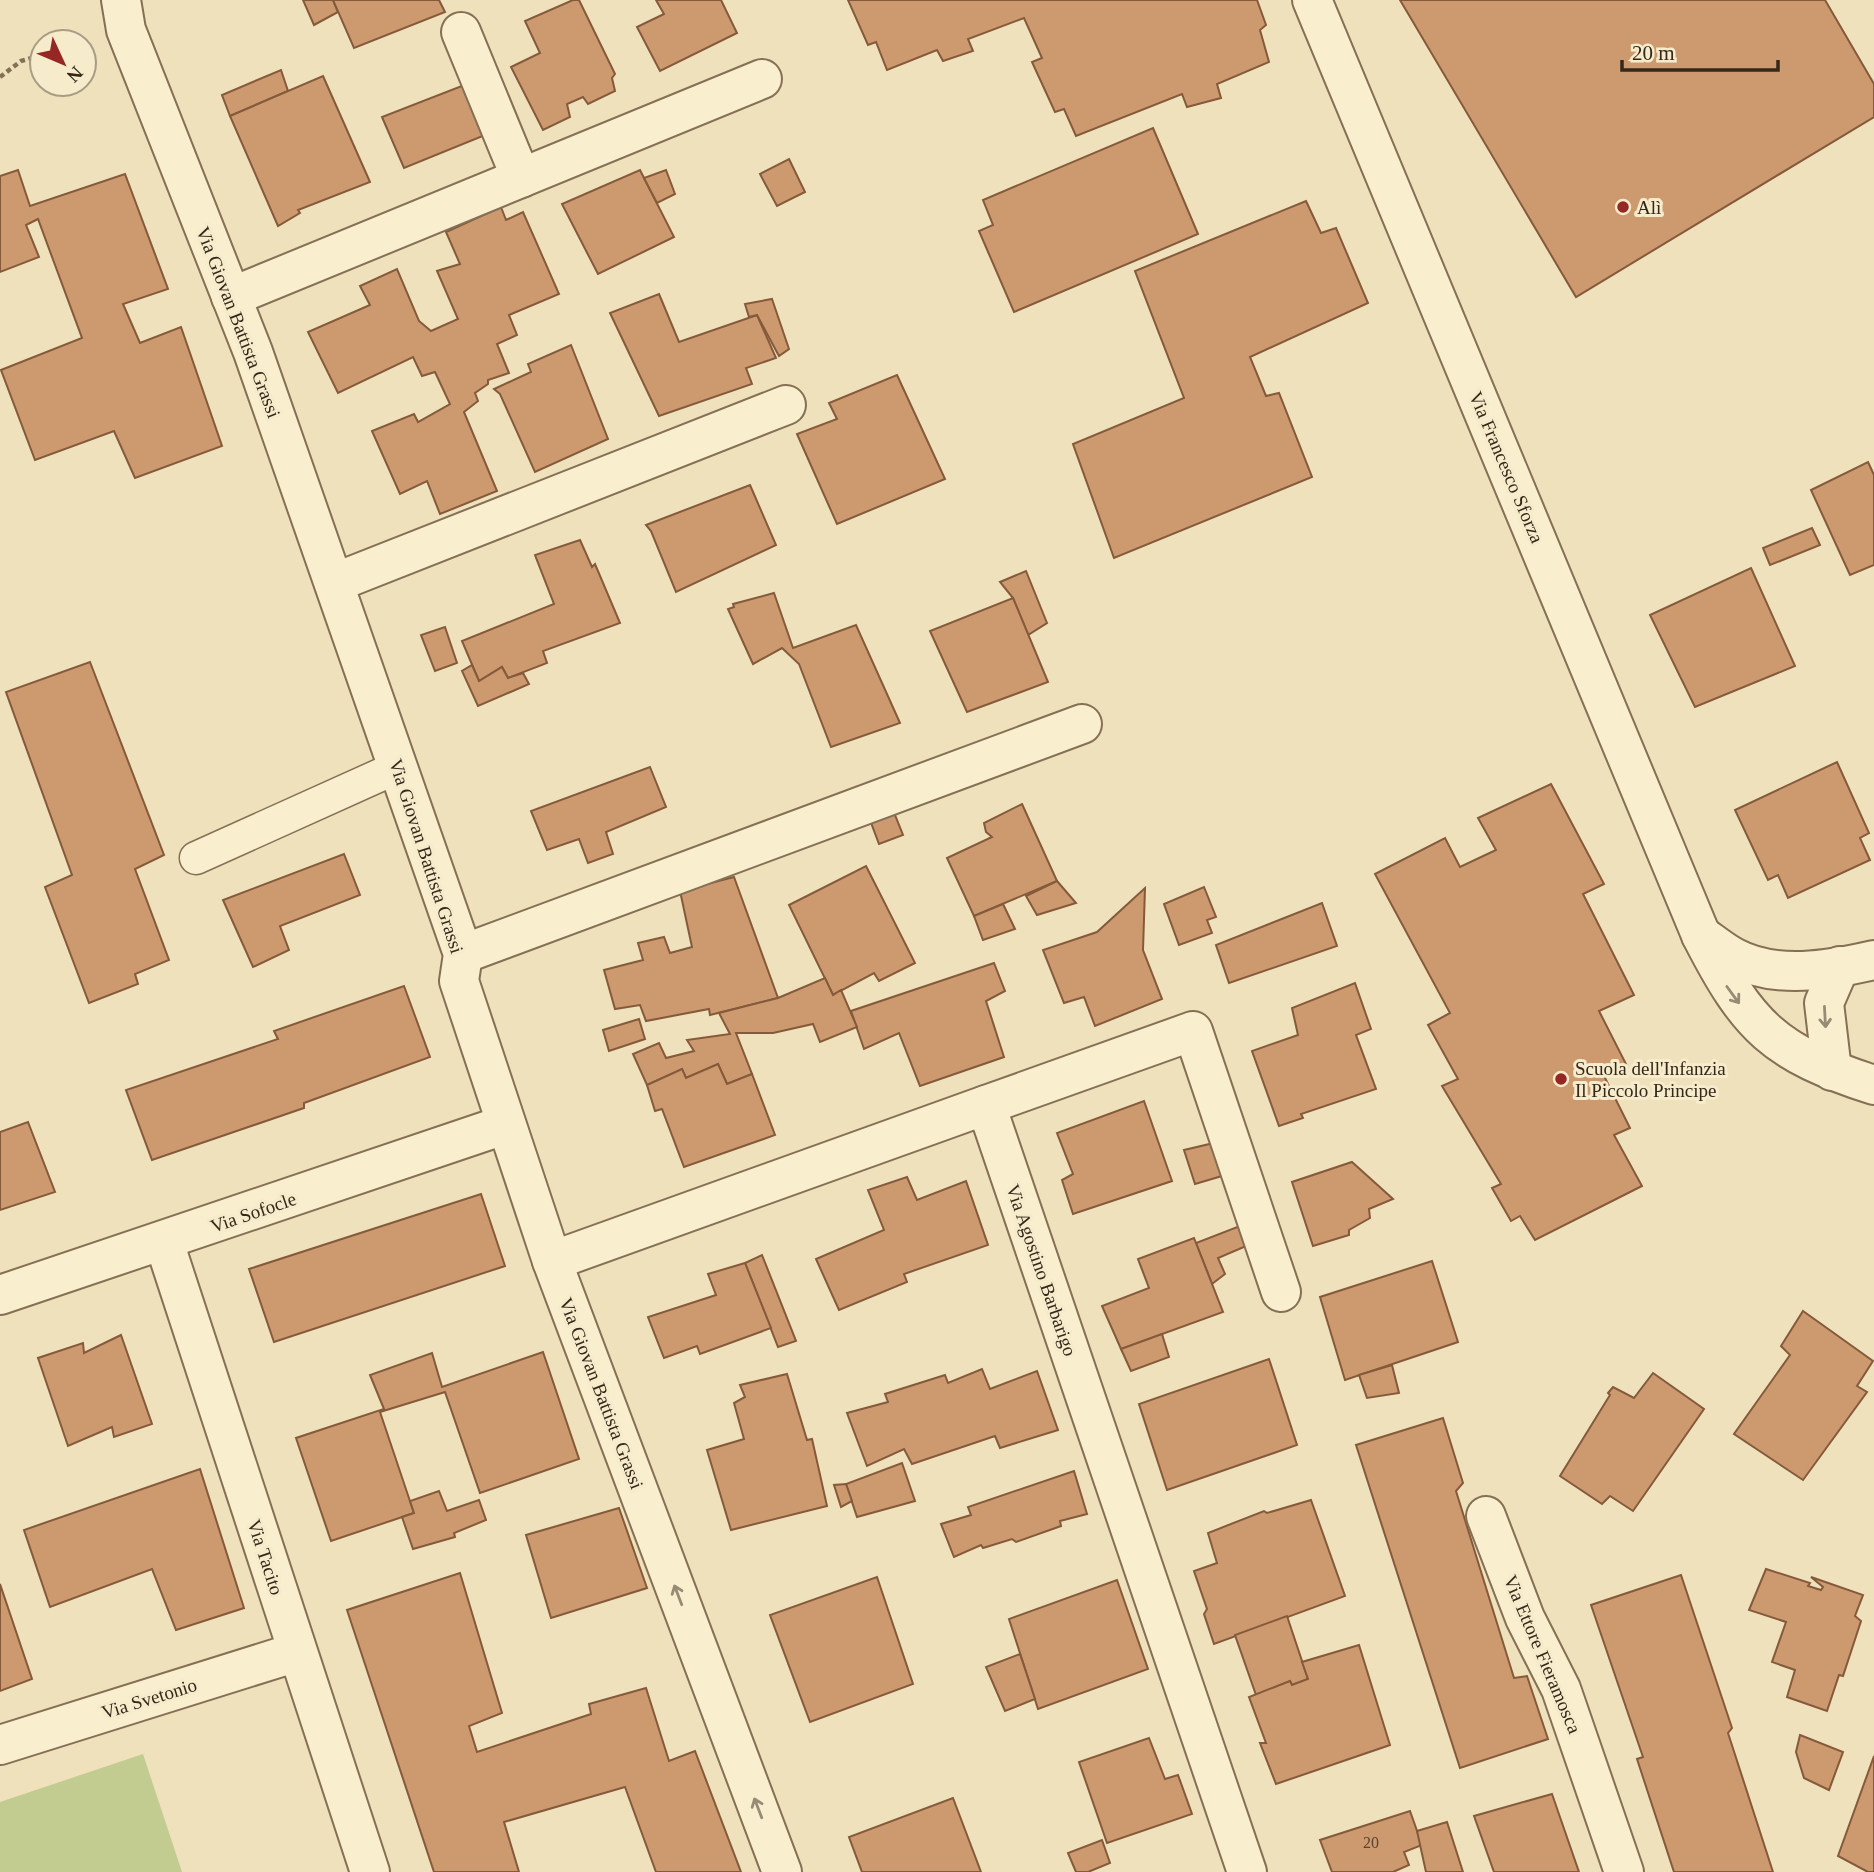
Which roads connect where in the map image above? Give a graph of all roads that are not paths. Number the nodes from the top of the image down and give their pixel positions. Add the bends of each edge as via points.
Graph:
1 (121, 0) edge
2 (1312, 0) edge
3 (461, 32) dead end
4 (762, 79) dead end
5 (521, 178) junction
6 (231, 297) junction
7 (786, 405) dead end
8 (334, 583) junction
9 (1082, 724) dead end
10 (398, 767) junction
11 (196, 858) dead end
12 (1701, 935) junction
13 (463, 954) junction
14 (1857, 963) edge
15 (1832, 1071) junction
16 (1874, 1085) edge
17 (986, 1105) junction
18 (504, 1125) junction
19 (164, 1242) junction
20 (552, 1261) junction
21 (1281, 1292) dead end
22 (0, 1295) edge
23 (1486, 1516) dead end
24 (297, 1652) junction
25 (0, 1745) edge
26 (370, 1872) edge
27 (782, 1872) edge
28 (1247, 1872) edge
29 (1624, 1872) edge

1 - 6 street, Via Giovan Battista Grassi via 126,30
2 - 12 street, Via Francesco Sforza
3 - 5 street
4 - 5 street
5 - 6 street
6 - 8 street, Via Giovan Battista Grassi
7 - 8 street
8 - 10 street, Via Giovan Battista Grassi
9 - 13 street
10 - 11 lane
10 - 13 street, Via Giovan Battista Grassi
12 - 14 street via 1734,958 1768,969 1814,971
12 -> 15 street, Via Francesco Sforza via 1728,988 1756,1024
13 - 18 street, Via Giovan Battista Grassi via 459,981
14 -> 15 street via 1824,1003
15 - 16 street, Via Francesco Sforza
17 - 20 street
17 - 21 street via 1193,1031
17 - 28 street, Via Agostino Barbarigo
18 - 19 street, Via Sofocle
18 - 20 street, Via Giovan Battista Grassi
19 - 22 street, Via Sofocle
19 - 24 street, Via Tacito
27 -> 20 street, Via Giovan Battista Grassi
23 - 29 street, Via Ettore Fieramosca via 1525,1618 1561,1689
24 - 25 street, Via Svetonio
24 - 26 street, Via Tacito

